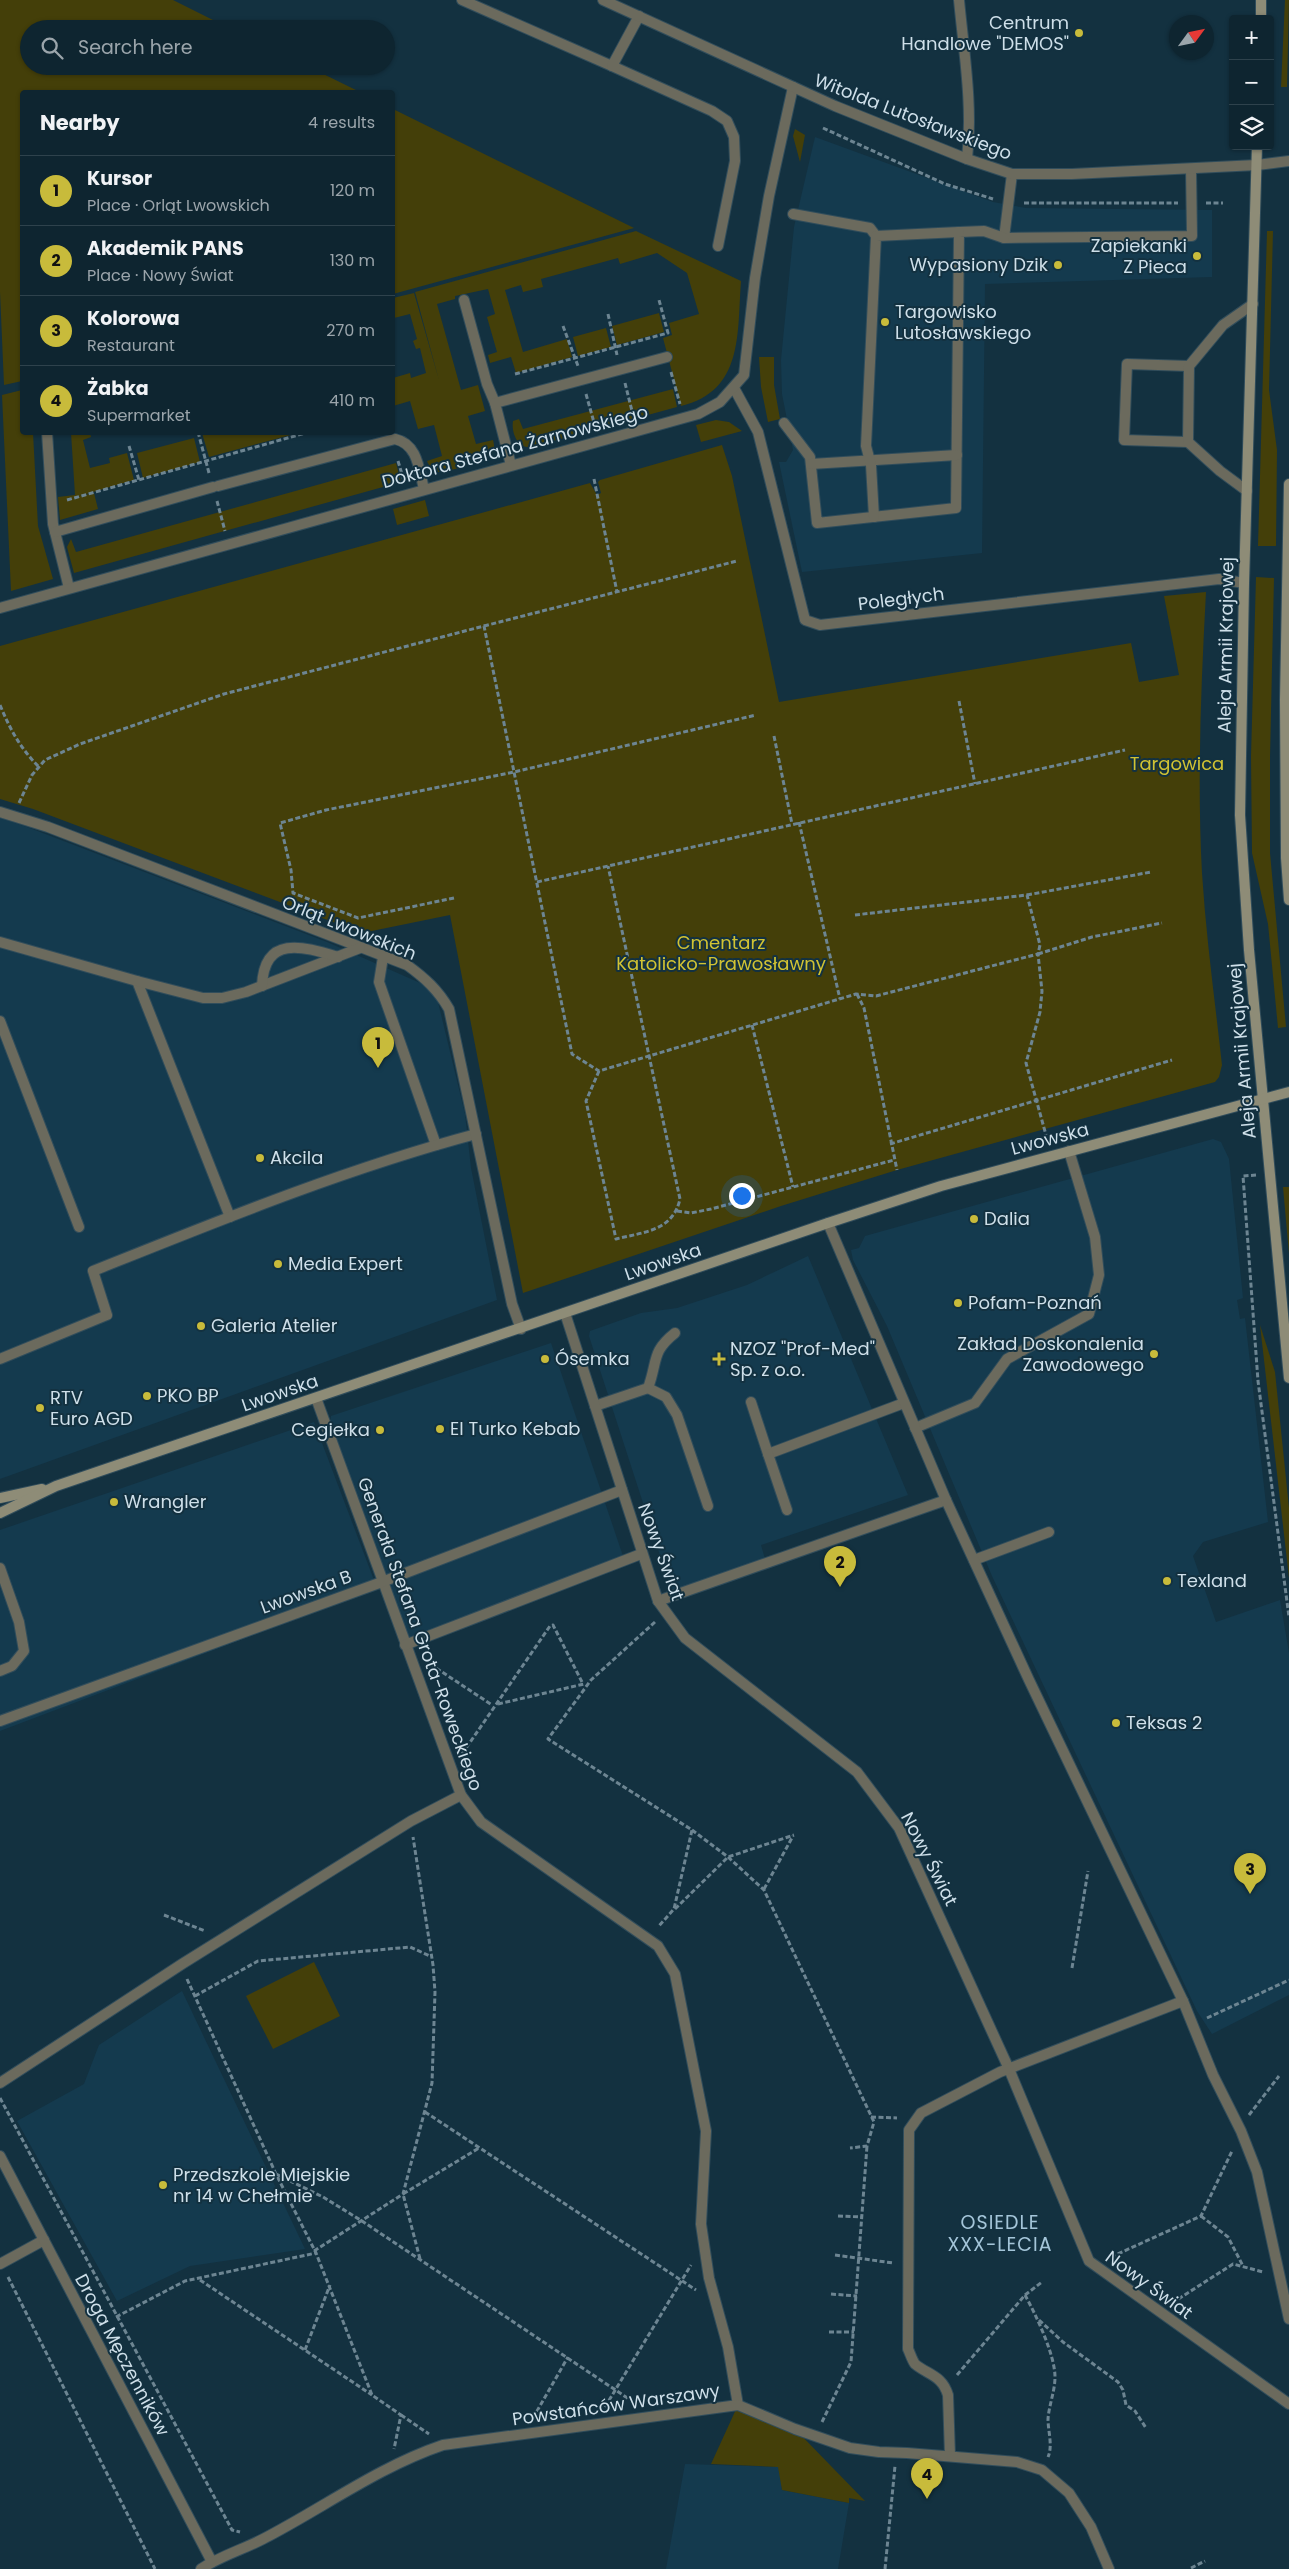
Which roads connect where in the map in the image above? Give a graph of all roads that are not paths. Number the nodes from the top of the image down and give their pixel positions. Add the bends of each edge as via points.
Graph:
1 (462, 0) edge
2 (603, 0) edge
3 (959, 0) edge
4 (1262, 0) edge
5 (1261, 15) edge
6 (639, 16) junction
7 (612, 66) junction
8 (794, 87) junction
9 (1257, 150) edge
10 (967, 159) junction
11 (1289, 161) edge
12 (1257, 166) junction
13 (1191, 169) junction
14 (1012, 174) junction
15 (793, 214) dead end
16 (959, 232) junction
17 (876, 236) junction
18 (1004, 238) junction
19 (718, 246) dead end
20 (464, 300) dead end
21 (1253, 304) junction
22 (667, 357) road end
23 (1189, 366) junction
24 (734, 388) junction
25 (495, 403) junction
26 (784, 423) dead end
27 (47, 435) edge
28 (1188, 442) junction
29 (957, 455) junction
30 (870, 459) junction
31 (811, 464) junction
32 (511, 466) junction
33 (1289, 484) edge
34 (424, 489) junction
35 (1247, 491) junction
36 (1289, 493) edge
37 (874, 517) junction
38 (55, 532) junction
39 (1244, 582) junction
40 (69, 588) junction
41 (0, 608) edge
42 (1287, 701) edge
43 (1287, 758) edge
44 (0, 812) edge
45 (1289, 900) edge
46 (0, 942) edge
47 (360, 948) junction
48 (338, 957) junction
49 (383, 957) junction
50 (137, 981) junction
51 (262, 986) junction
52 (0, 1021) edge
53 (1289, 1092) edge
54 (1263, 1098) junction
55 (476, 1134) junction
56 (436, 1145) junction
57 (1069, 1151) junction
58 (230, 1216) junction
59 (828, 1223) junction
60 (79, 1227) dead end
61 (565, 1312) junction
62 (521, 1329) junction
63 (675, 1332) dead end
64 (0, 1359) edge
65 (1289, 1378) edge
66 (648, 1388) junction
67 (316, 1398) junction
68 (751, 1402) dead end
69 (904, 1403) junction
70 (595, 1406) junction
71 (915, 1428) junction
72 (768, 1454) junction
73 (56, 1486) junction
74 (622, 1490) junction
75 (0, 1498) edge
76 (946, 1500) junction
77 (708, 1506) dead end
78 (787, 1510) dead end
79 (0, 1513) edge
80 (1048, 1532) dead end
81 (642, 1554) junction
82 (974, 1560) junction
83 (0, 1568) edge
84 (382, 1582) junction
85 (658, 1601) junction
86 (406, 1647) junction
87 (0, 1671) edge
88 (0, 1721) edge
89 (461, 1795) junction
90 (1183, 2001) junction
91 (1009, 2069) junction
92 (0, 2083) edge
93 (0, 2156) edge
94 (44, 2240) junction
95 (1, 2264) edge
96 (1289, 2319) edge
97 (1289, 2404) edge
98 (738, 2405) junction
99 (950, 2456) junction
100 (213, 2565) edge
101 (201, 2569) edge
102 (1110, 2569) edge

1 - 7 street
2 - 6 street, Witolda Lutosławskiego
3 - 10 street via 969,108
4 - 5 main road
6 - 7 street
6 - 8 street, Witolda Lutosławskiego
7 - 19 street via 712,110 727,121 734,136 735,161
8 - 10 street, Witolda Lutosławskiego
8 - 24 street, Doktora Stefana Żarnowskiego via 769,196 755,278 744,375
9 - 12 main road, Aleja Armii Krajowej
10 - 14 street, Witolda Lutosławskiego
11 - 12 street, Witolda Lutosławskiego
12 - 13 street, Witolda Lutosławskiego
12 - 21 main road, Aleja Armii Krajowej
13 - 14 street, Witolda Lutosławskiego via 1046,176
13 - 18 street via 1192,236
14 - 18 street
15 - 17 street via 870,228
16 - 17 street
16 - 18 street via 984,230
16 - 29 street
17 - 30 street via 866,446
20 - 25 street
21 - 23 street via 1223,326
21 - 35 main road, Aleja Armii Krajowej
22 - 25 street
23 - 28 street
23 - 28 street via 1127,364 1124,440
24 - 32 street, Doktora Stefana Żarnowskiego via 720,402 698,414
24 - 39 street, Poległych via 758,432 805,620 820,625 1219,579
25 - 32 street
26 - 31 street via 810,457
27 - 38 street
28 - 35 street
29 - 30 street
29 - 37 street via 956,508
30 - 31 street
30 - 37 street
31 - 37 street via 816,523
32 - 34 street, Doktora Stefana Żarnowskiego
33 - 36 main road
34 - 38 street via 415,454 403,440 395,438
34 - 40 street, Doktora Stefana Żarnowskiego
35 - 39 main road, Aleja Armii Krajowej
36 - 42 main road
38 - 40 street
39 - 54 main road, Aleja Armii Krajowej via 1240,822
40 - 41 street, Doktora Stefana Żarnowskiego
42 - 43 main road
43 - 45 main road
44 - 47 street, Orląt Lwowskich via 48,827
46 - 50 street
47 - 48 street
47 - 49 street, Orląt Lwowskich
48 - 51 street
48 - 51 street via 308,949 281,950 270,957 263,968
49 - 55 street, Orląt Lwowskich via 407,965 426,978 449,1009
49 - 56 street via 379,982
50 - 51 street via 203,998 222,998
50 - 58 street
52 - 60 street
53 - 54 main road, Lwowska
54 - 57 main road, Lwowska
54 - 65 main road, Aleja Armii Krajowej
55 - 56 street
55 - 62 street, Orląt Lwowskich via 512,1304
56 - 58 street
57 - 59 main road, Lwowska via 941,1186
57 - 71 street via 1095,1238 1098,1275 1089,1314 1008,1359 975,1403
58 - 64 street via 93,1271 107,1315
59 - 61 main road, Lwowska
59 - 69 street
61 - 62 main road, Lwowska
61 - 70 street, Nowy Świat
62 - 67 main road, Lwowska
63 - 66 street via 657,1350
66 - 70 street
66 - 77 street via 666,1397 677,1415
67 - 73 main road, Lwowska
67 - 84 street, Generała Stefana Grota-Roweckiego
68 - 72 street
69 - 71 street
69 - 72 street
70 - 74 street, Nowy Świat
71 - 76 street
72 - 78 street
73 - 75 main road, Lwowska
73 - 79 main road, Lwowska
74 - 81 street, Nowy Świat
74 - 84 street, Lwowska B
76 - 82 street
76 - 85 street
80 - 82 street
81 - 85 street, Nowy Świat
81 - 86 street
82 - 90 street
83 - 87 street via 24,1651 12,1666
84 - 86 street, Generała Stefana Grota-Roweckiego
84 - 88 street, Lwowska B
85 - 91 street, Nowy Świat via 685,1638 857,1772 868,1786 899,1828
86 - 89 street, Generała Stefana Grota-Roweckiego
89 - 92 street via 411,1821 182,1964
89 - 98 street, Generała Stefana Grota-Roweckiego via 481,1822 658,1946 675,1974 706,2131 701,2224 709,2278 728,2347
90 - 91 street
90 - 96 street via 1257,2172
91 - 97 street, Nowy Świat via 1089,2261
91 - 99 street via 921,2113 909,2130 908,2349 914,2363 936,2376 946,2388
93 - 94 street, Droga Męczenników
94 - 95 street
94 - 100 street, Droga Męczenników
98 - 99 street, Powstańców Warszawy via 850,2448
98 - 100 street, Powstańców Warszawy via 443,2445 412,2455
99 - 102 street, Powstańców Warszawy via 1018,2462 1042,2470 1069,2492 1091,2527
100 - 101 street, Powstańców Warszawy

